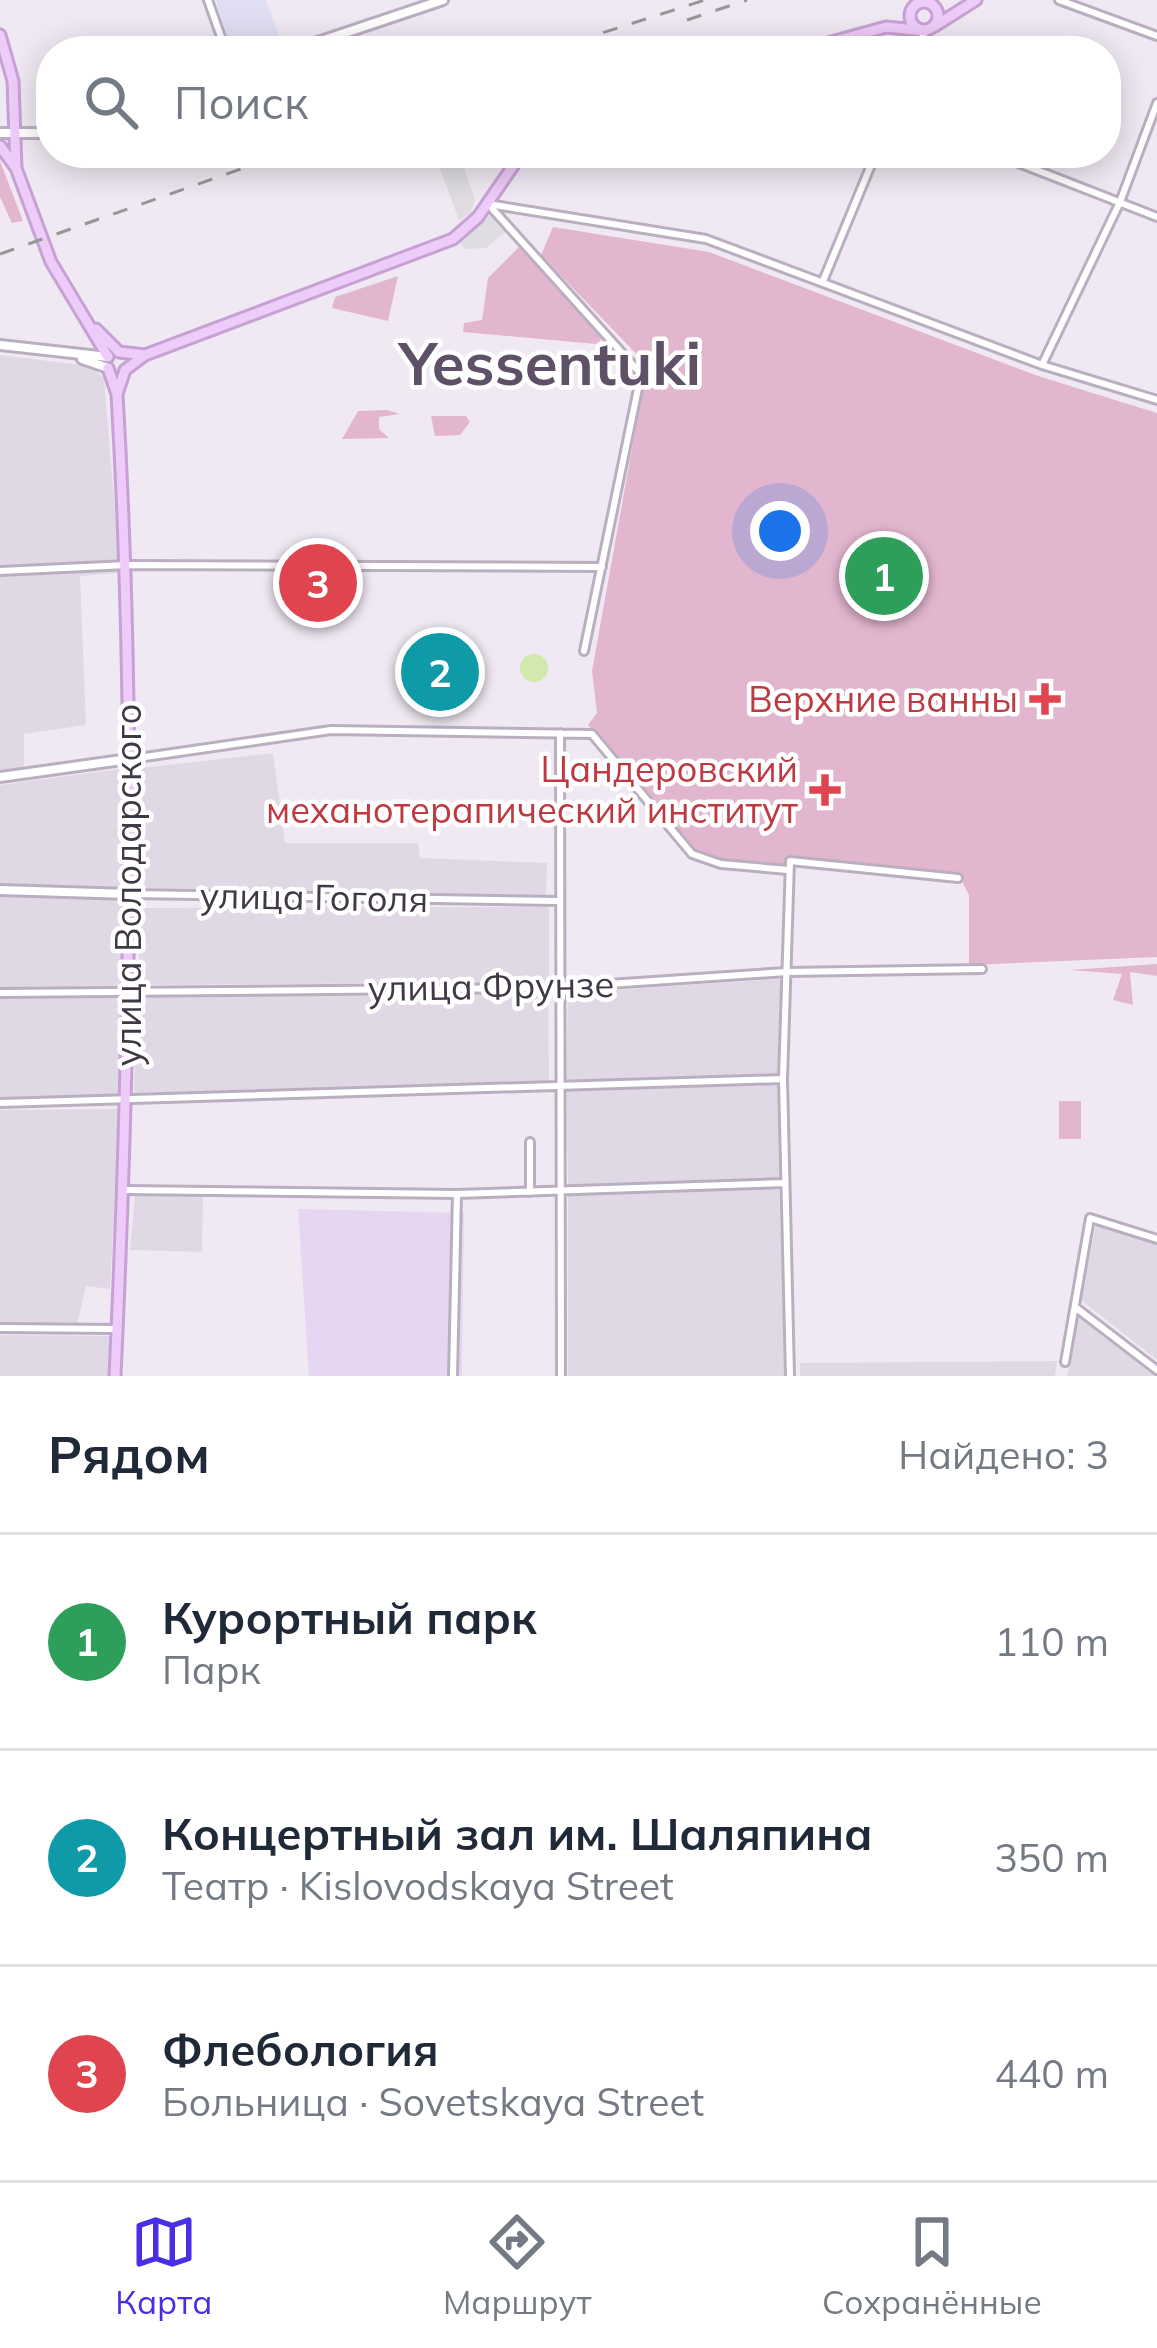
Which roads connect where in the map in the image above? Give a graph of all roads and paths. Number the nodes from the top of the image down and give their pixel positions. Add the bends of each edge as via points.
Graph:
1 (208, 0) edge
2 (443, 0) edge
3 (976, 0) edge
4 (1059, 0) edge
5 (923, 2) edge
6 (411, 5) edge
7 (886, 27) junction
8 (930, 28) junction
9 (0, 35) edge
10 (221, 36) edge
11 (330, 36) edge
12 (853, 36) edge
13 (925, 36) edge
14 (1157, 36) edge
15 (13, 81) junction
16 (1157, 103) edge
17 (0, 104) edge
18 (0, 133) edge
19 (36, 134) edge
20 (15, 135) junction
21 (0, 146) edge
22 (16, 168) junction
23 (512, 168) edge
24 (869, 168) edge
25 (1032, 168) edge
26 (1120, 202) junction
27 (488, 204) junction
28 (1157, 217) edge
29 (823, 281) junction
30 (0, 345) edge
31 (145, 355) junction
32 (112, 359) junction
33 (1042, 365) junction
34 (124, 370) junction
35 (116, 394) junction
36 (1157, 400) edge
37 (127, 565) junction
38 (602, 567) junction
39 (0, 571) edge
40 (584, 651) dead end
41 (560, 733) junction
42 (131, 759) junction
43 (0, 777) edge
44 (788, 870) junction
45 (958, 878) dead end
46 (0, 890) edge
47 (133, 894) junction
48 (557, 901) junction
49 (982, 969) dead end
50 (787, 972) junction
51 (558, 988) junction
52 (130, 990) junction
53 (0, 993) edge
54 (783, 1079) junction
55 (556, 1088) junction
56 (126, 1101) junction
57 (0, 1103) edge
58 (530, 1142) dead end
59 (785, 1183) junction
60 (123, 1190) junction
61 (530, 1192) junction
62 (560, 1192) junction
63 (457, 1194) junction
64 (1157, 1239) edge
65 (1075, 1306) junction
66 (0, 1328) edge
67 (117, 1328) junction
68 (1066, 1363) dead end
69 (1157, 1370) edge
70 (115, 1376) edge
71 (453, 1376) edge
72 (561, 1376) edge
73 (790, 1376) edge

1 - 10 street
2 - 6 street
3 - 8 main road
4 - 14 street
5 - 7 main road
5 - 8 main road via 938,14
5 - 8 main road via 910,21
6 - 11 street
7 - 8 main road
7 - 12 main road
8 - 13 street
9 - 15 main road
15 - 17 main road
15 - 20 main road
16 - 26 street
18 - 20 street
19 - 20 street
20 - 22 main road
21 - 22 main road
22 - 32 main road via 51,262
23 - 27 main road
24 - 29 street
25 - 26 street
26 - 28 street
26 - 33 street
27 - 29 street via 706,239
27 - 31 main road via 442,245
27 - 38 street via 641,374
29 - 33 street
30 - 32 street
31 - 32 main road
31 - 34 main road
32 - 34 main road
32 - 34 main road via 128,361
32 - 35 main road
33 - 36 street
34 - 35 main road
35 - 37 main road, улица Володарского
37 - 38 street
37 - 39 street
37 - 42 main road, улица Володарского
38 - 40 street
41 - 42 street via 331,730
41 - 44 street via 592,734 692,854
41 - 48 street
42 - 43 street
42 - 47 main road, улица Володарского
44 - 45 street via 790,861
44 - 50 street
46 - 47 street, улица Гоголя
47 - 48 street, улица Гоголя
47 - 52 main road, улица Володарского
48 - 51 street
49 - 50 street, улица Фрунзе
50 - 51 street, улица Фрунзе
50 - 54 street
51 - 52 street, улица Фрунзе
51 - 55 street
52 - 53 street, улица Фрунзе
52 - 56 main road, улица Володарского
54 - 55 street
54 - 59 street
55 - 56 street
55 - 62 street
56 - 57 street
56 - 60 main road, улица Володарского
58 - 61 street
59 - 62 street
59 - 73 street
60 - 63 street
60 - 67 main road, улица Володарского
61 - 62 street
61 - 63 street
62 - 72 street
63 - 71 street
64 - 65 street via 1090,1218
65 - 68 street
65 - 69 street
66 - 67 street
67 - 70 main road, улица Володарского

